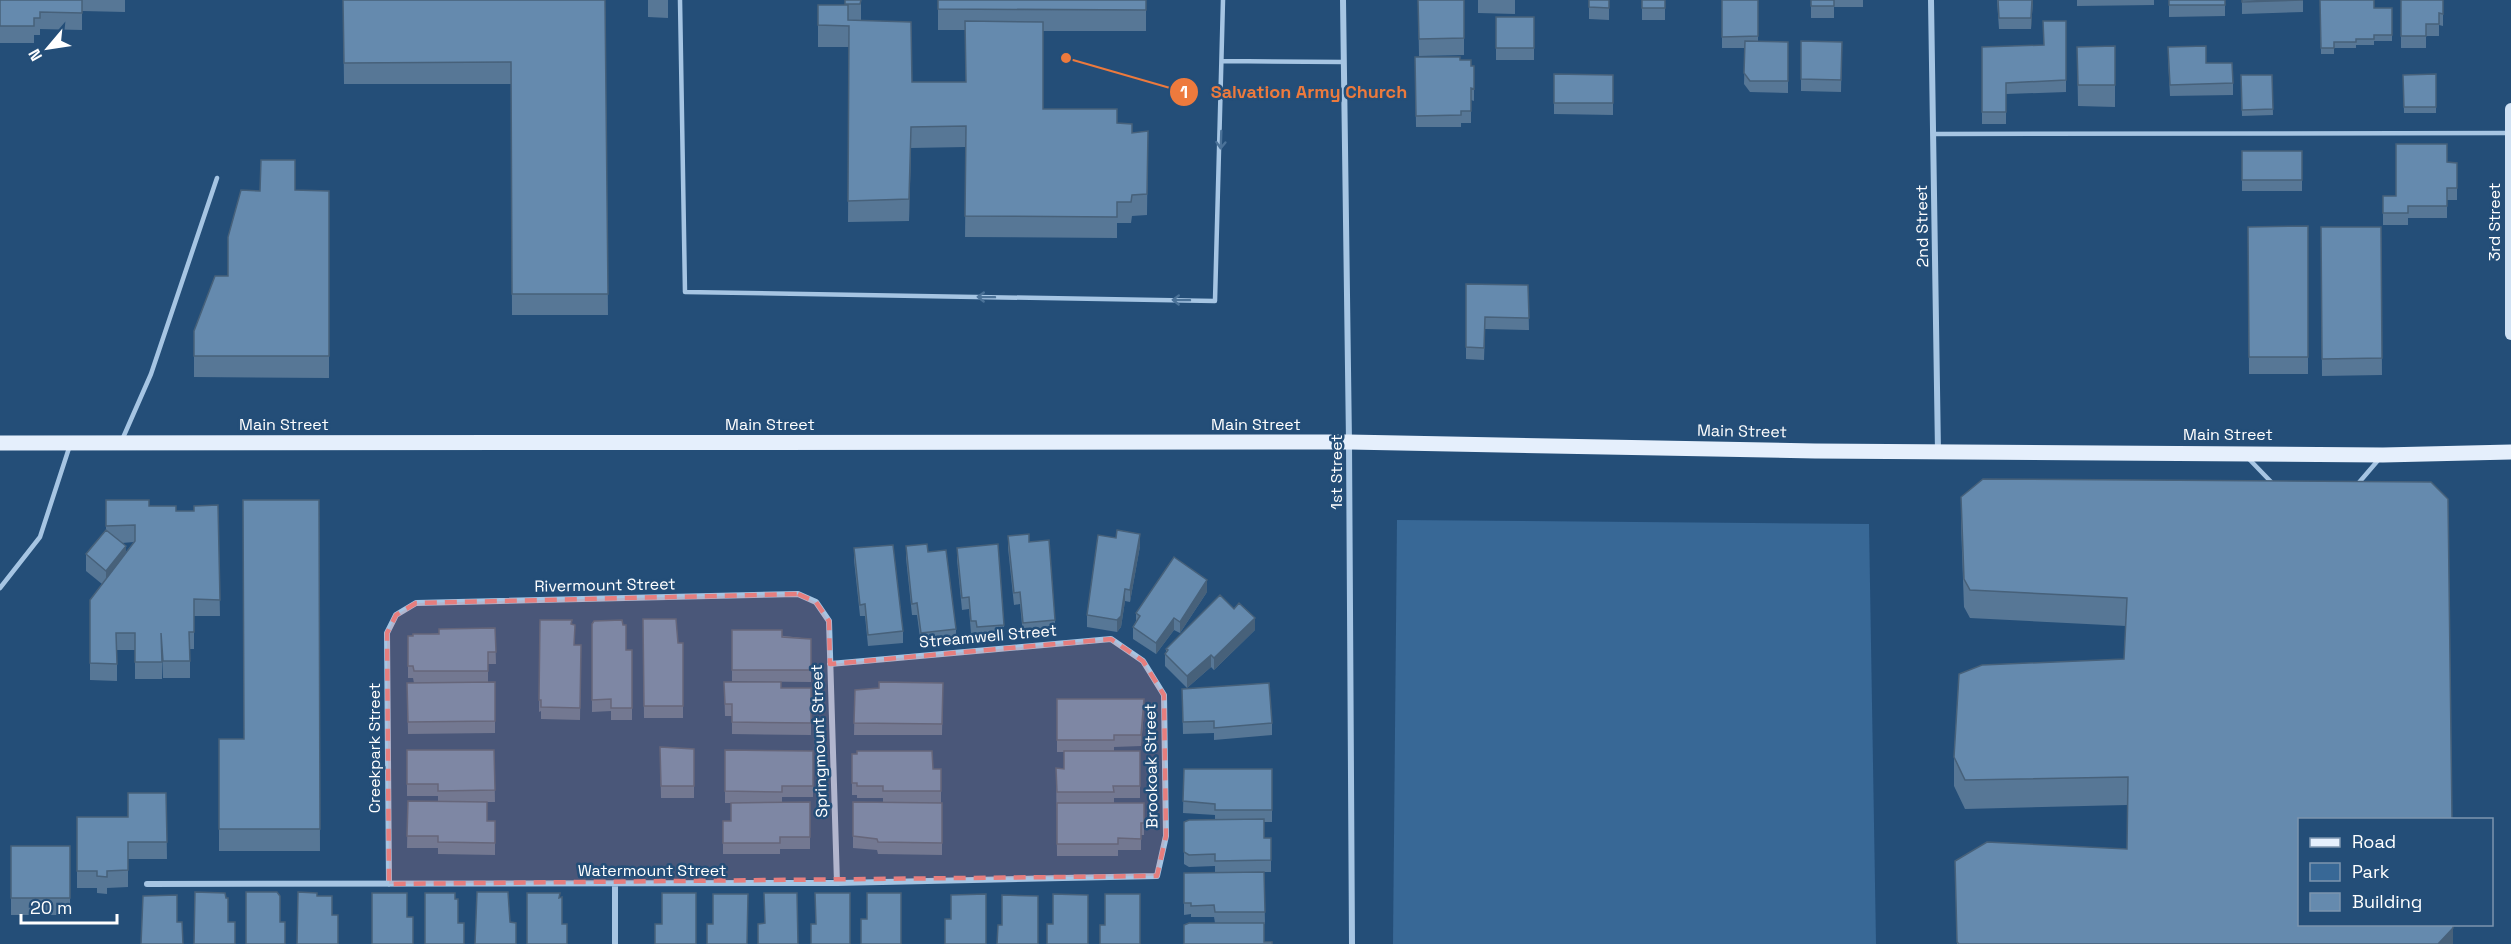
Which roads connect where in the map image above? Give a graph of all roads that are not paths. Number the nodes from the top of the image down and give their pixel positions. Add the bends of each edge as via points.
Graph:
1 (680, 0) edge
2 (1223, 0) edge
3 (1342, 0) edge
4 (1931, 0) edge
5 (1223, 61) junction
6 (1343, 62) junction
7 (2511, 109) edge
8 (2510, 133) edge
9 (1935, 134) junction
10 (217, 178) dead end
11 (2511, 334) edge
12 (121, 442) junction
13 (1349, 442) junction
14 (0, 443) edge
15 (70, 443) junction
16 (1938, 452) junction
17 (2511, 452) edge
18 (2244, 453) junction
19 (2383, 455) junction
20 (2282, 494) edge
21 (2349, 495) edge
22 (0, 588) edge
23 (816, 602) joint
24 (396, 615) joint
25 (1143, 661) joint
26 (830, 664) junction
27 (1157, 876) joint
28 (615, 883) junction
29 (837, 883) junction
30 (147, 884) dead end
31 (388, 884) junction
32 (615, 944) edge
33 (1352, 944) edge

5 -> 1 lane via 1215,301 685,292
2 - 5 lane
3 - 6 street, 1st Street
4 - 9 street, 2nd Street
5 - 6 lane
6 - 13 street, 1st Street
7 - 8 main road, 3rd Street
8 - 9 lane
8 - 11 main road, 3rd Street
9 - 16 street, 2nd Street
10 - 12 lane via 151,374
12 - 13 main road, Main Street
12 - 15 main road, Main Street
13 - 16 main road, Main Street
13 - 33 street, 1st Street
14 - 15 main road, Main Street
15 - 22 lane via 39,537
16 - 18 main road, Main Street
17 - 19 main road, Main Street
18 - 19 main road, Main Street
18 - 20 lane
19 - 21 lane
23 - 24 street, Rivermount Street via 798,594 416,603
23 - 26 street, Springmount Street via 829,621
24 - 31 street, Creekpark Street via 387,633
25 - 26 street, Streamwell Street via 1111,639
25 - 27 street, Brookoak Street via 1164,695 1166,836
26 - 29 street, Springmount Street
27 - 29 street, Watermount Street
28 - 29 street, Watermount Street
28 - 31 street, Watermount Street
28 - 32 street
30 - 31 street, Watermount Street

